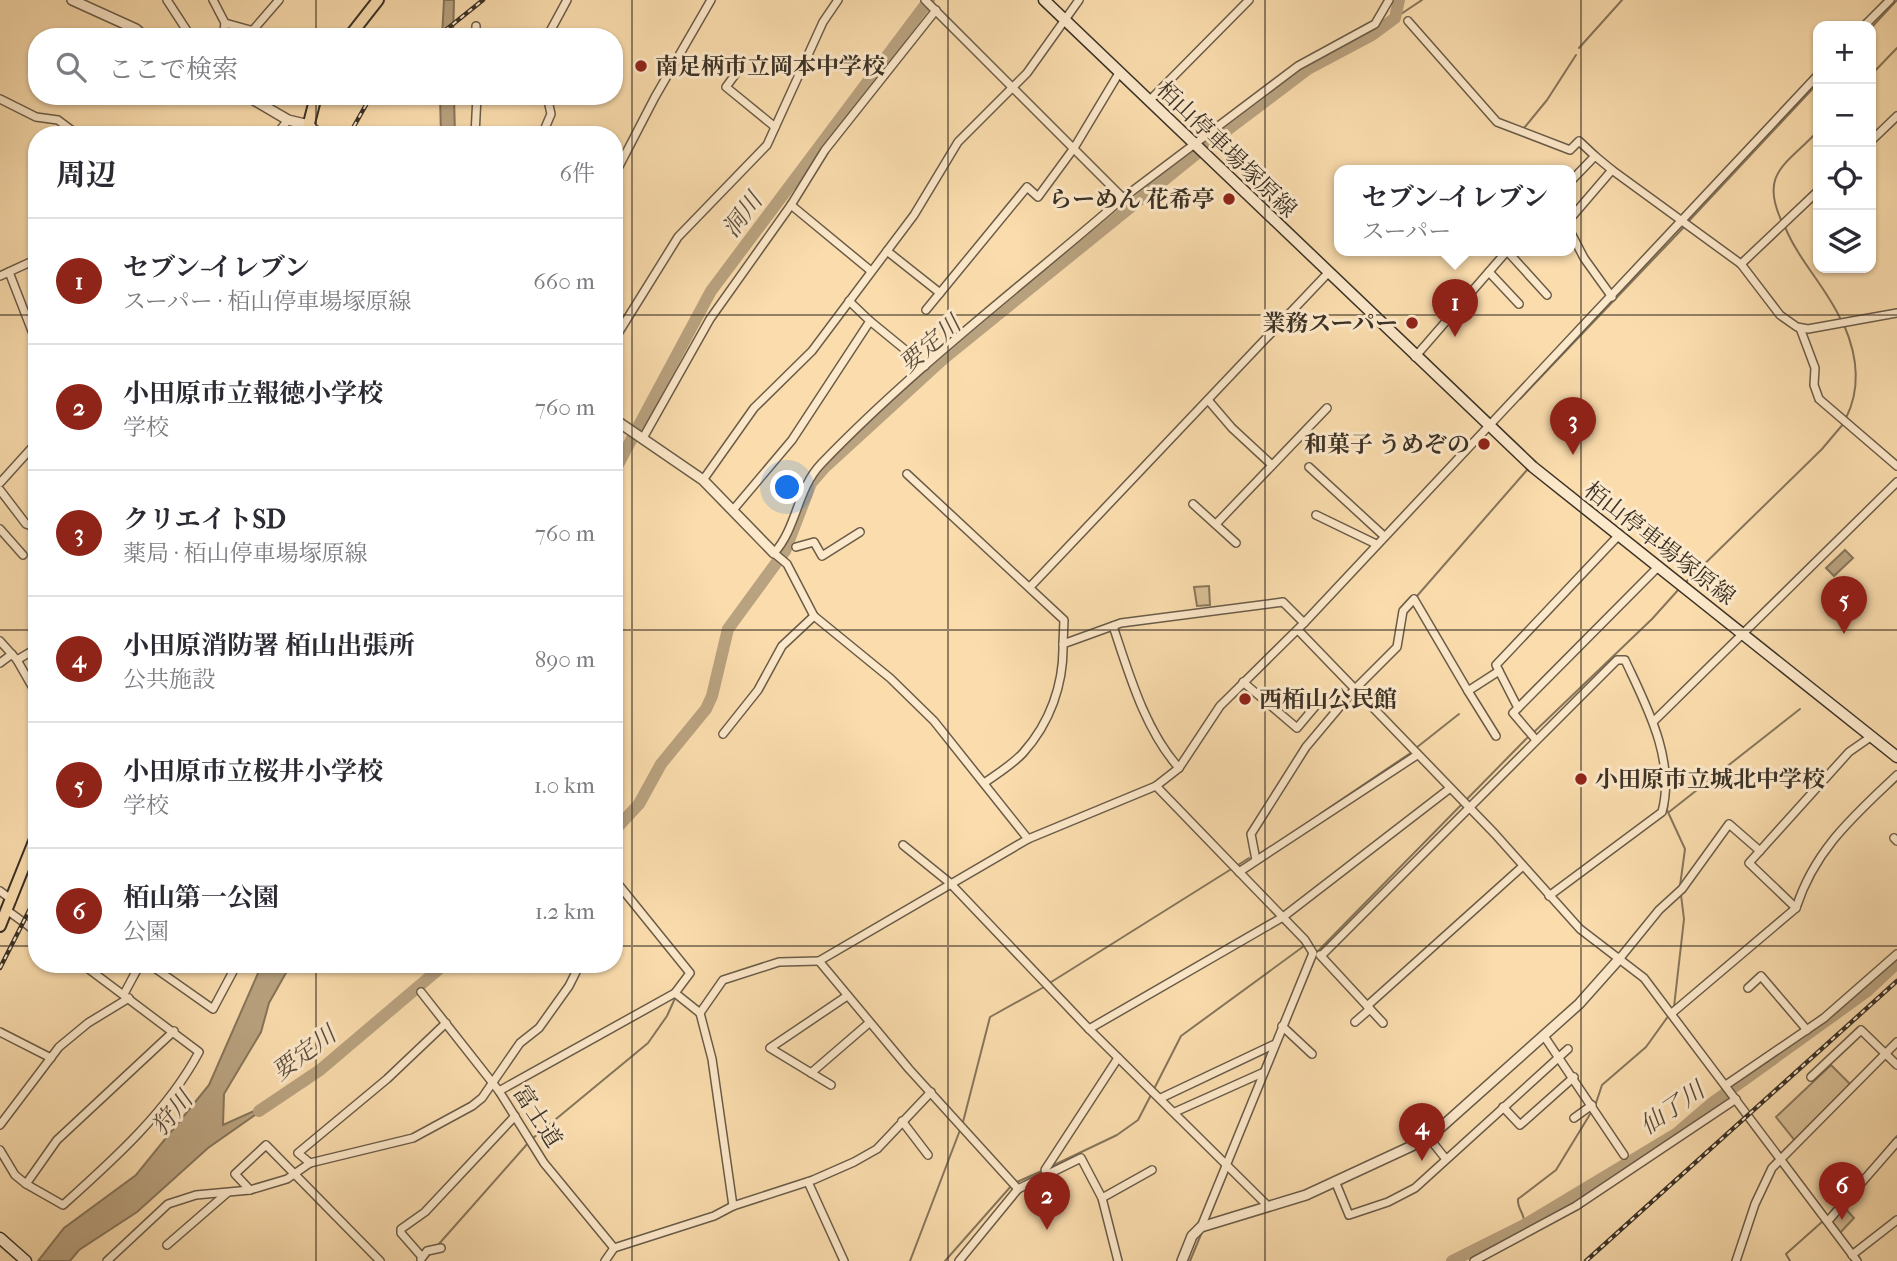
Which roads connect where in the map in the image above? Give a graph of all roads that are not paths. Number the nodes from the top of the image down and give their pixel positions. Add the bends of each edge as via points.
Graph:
1 (72, 0) edge
2 (167, 0) edge
3 (213, 0) edge
4 (279, 0) edge
5 (377, 0) edge
6 (567, 0) edge
7 (711, 0) edge
8 (838, 0) edge
9 (925, 0) edge
10 (1044, 0) edge
11 (1079, 0) edge
12 (1250, 0) edge
13 (1389, 0) edge
14 (1890, 0) edge
15 (936, 10) junction
16 (1065, 20) junction
17 (1408, 21) dead end
18 (1869, 21) edge
19 (225, 23) junction
20 (134, 28) edge
21 (185, 28) edge
22 (224, 28) edge
23 (245, 28) edge
24 (255, 28) edge
25 (356, 28) edge
26 (552, 28) edge
27 (740, 68) dead end
28 (1119, 73) junction
29 (1813, 81) edge
30 (1014, 87) junction
31 (0, 99) edge
32 (1149, 101) junction
33 (262, 105) edge
34 (314, 105) edge
35 (477, 105) edge
36 (549, 105) edge
37 (1897, 116) edge
38 (288, 120) junction
39 (66, 126) edge
40 (283, 126) edge
41 (299, 126) edge
42 (308, 126) edge
43 (475, 126) edge
44 (546, 126) edge
45 (775, 127) junction
46 (1876, 136) edge
47 (1195, 145) junction
48 (1074, 148) junction
49 (1595, 156) junction
50 (623, 159) edge
51 (1612, 170) junction
52 (1576, 176) edge
53 (1813, 196) edge
54 (1123, 198) junction
55 (791, 205) junction
56 (1576, 212) edge
57 (1685, 222) junction
58 (1576, 243) edge
59 (887, 251) junction
60 (1503, 256) edge
61 (1512, 256) edge
62 (28, 263) edge
63 (1741, 264) junction
64 (871, 271) junction
65 (9, 272) junction
66 (1489, 272) junction
67 (1328, 273) junction
68 (0, 275) edge
69 (940, 293) junction
70 (1547, 295) dead end
71 (1612, 297) junction
72 (849, 301) junction
73 (1519, 304) dead end
74 (926, 310) dead end
75 (1897, 313) edge
76 (28, 321) edge
77 (870, 321) junction
78 (623, 326) edge
79 (1800, 328) junction
80 (1415, 356) junction
81 (925, 366) junction
82 (1208, 400) junction
83 (1327, 408) dead end
84 (623, 425) edge
85 (1490, 428) junction
86 (643, 438) junction
87 (28, 452) edge
88 (1272, 465) junction
89 (1897, 466) edge
90 (1309, 467) dead end
91 (907, 474) dead end
92 (703, 480) junction
93 (1897, 482) edge
94 (0, 483) edge
95 (0, 490) edge
96 (1193, 504) dead end
97 (733, 510) junction
98 (1316, 514) dead end
99 (1216, 524) junction
100 (28, 525) edge
101 (0, 529) edge
102 (860, 532) dead end
103 (1619, 535) junction
104 (1384, 536) junction
105 (1236, 543) dead end
106 (1376, 544) junction
107 (796, 547) dead end
108 (774, 553) junction
109 (23, 555) dead end
110 (1659, 566) junction
111 (1030, 587) junction
112 (814, 616) junction
113 (1304, 623) junction
114 (1112, 626) junction
115 (1298, 630) junction
116 (1743, 634) junction
117 (0, 641) edge
118 (1063, 644) junction
119 (28, 652) edge
120 (15, 657) junction
121 (0, 663) edge
122 (1499, 671) junction
123 (28, 679) edge
124 (1243, 682) junction
125 (1353, 691) junction
126 (1468, 691) junction
127 (1318, 704) dead end
128 (1518, 708) junction
129 (1657, 719) junction
130 (723, 734) dead end
131 (1496, 736) dead end
132 (1872, 736) junction
133 (1536, 740) junction
134 (1417, 755) junction
135 (1897, 757) edge
136 (1179, 768) junction
137 (1897, 775) edge
138 (984, 783) junction
139 (1156, 786) junction
140 (1449, 789) junction
141 (1469, 809) junction
142 (1028, 839) junction
143 (903, 845) dead end
144 (1760, 851) junction
145 (28, 858) edge
146 (1256, 860) junction
147 (1523, 866) junction
148 (1239, 872) junction
149 (950, 883) junction
150 (623, 890) edge
151 (0, 891) edge
152 (1549, 896) junction
153 (12, 900) junction
154 (1796, 908) junction
155 (8, 911) junction
156 (1283, 918) junction
157 (28, 925) edge
158 (0, 926) edge
159 (1316, 953) junction
160 (1897, 954) edge
161 (1620, 958) junction
162 (818, 961) junction
163 (96, 973) edge
164 (136, 973) edge
165 (162, 973) edge
166 (232, 973) edge
167 (575, 973) edge
168 (1748, 988) dead end
169 (421, 992) dead end
170 (675, 993) junction
171 (127, 996) junction
172 (847, 996) junction
173 (1369, 1008) junction
174 (700, 1013) junction
175 (1672, 1013) junction
176 (1355, 1021) dead end
177 (446, 1023) junction
178 (869, 1023) junction
179 (1383, 1023) dead end
180 (1282, 1026) junction
181 (1089, 1029) junction
182 (1807, 1030) junction
183 (174, 1031) junction
184 (0, 1032) edge
185 (1544, 1036) junction
186 (1897, 1042) edge
187 (1274, 1045) junction
188 (1567, 1049) dead end
189 (1311, 1054) dead end
190 (1887, 1054) junction
191 (1559, 1055) junction
192 (51, 1058) junction
193 (1118, 1058) junction
194 (1897, 1065) edge
195 (811, 1073) junction
196 (1263, 1073) junction
197 (1574, 1077) junction
198 (1811, 1077) dead end
199 (493, 1083) junction
200 (831, 1085) dead end
201 (1726, 1085) junction
202 (499, 1091) junction
203 (931, 1092) junction
204 (1735, 1097) junction
205 (1161, 1098) junction
206 (1503, 1107) junction
207 (1593, 1107) junction
208 (1175, 1112) junction
209 (515, 1116) junction
210 (1574, 1118) dead end
211 (902, 1121) junction
212 (0, 1125) edge
213 (1429, 1138) junction
214 (1897, 1142) edge
215 (0, 1150) edge
216 (928, 1155) dead end
217 (1624, 1155) dead end
218 (1445, 1158) junction
219 (1781, 1159) junction
220 (310, 1164) junction
221 (1226, 1164) junction
222 (1152, 1170) dead end
223 (1046, 1173) junction
224 (296, 1175) junction
225 (1335, 1181) junction
226 (808, 1182) junction
227 (26, 1184) junction
228 (1018, 1189) junction
229 (250, 1190) junction
230 (228, 1192) junction
231 (1102, 1198) junction
232 (733, 1206) junction
233 (1268, 1206) junction
234 (1897, 1220) edge
235 (1828, 1222) junction
236 (1205, 1225) junction
237 (0, 1238) edge
238 (167, 1245) dead end
239 (441, 1248) dead end
240 (614, 1248) junction
241 (23, 1258) edge
242 (1854, 1258) edge
243 (420, 1259) edge
244 (107, 1261) edge
245 (380, 1261) edge
246 (605, 1261) edge
247 (844, 1261) edge
248 (959, 1261) edge
249 (1118, 1261) edge
250 (1182, 1261) edge
251 (1474, 1261) edge
252 (1736, 1261) edge

1 - 20 street
2 - 21 street
3 - 19 street
4 - 24 street
5 - 25 main road
6 - 26 street
7 - 50 street
8 - 45 street via 823,22
9 - 15 street
10 - 16 main road, 栢山停車場塚原線
11 - 16 street
12 - 32 street
13 - 47 street via 1375,23 1298,66
14 - 18 street
15 - 30 street
15 - 55 street via 825,150
16 - 28 main road, 栢山停車場塚原線
16 - 30 street
17 - 49 street via 1497,122 1570,150 1579,141
19 - 22 street
19 - 23 street
27 - 45 street via 726,87
28 - 32 main road, 栢山停車場塚原線
28 - 48 street
29 - 57 street
30 - 48 street
30 - 59 street via 958,142
31 - 39 street
32 - 47 main road, 栢山停車場塚原線
33 - 38 street
34 - 42 main road
35 - 43 street
36 - 44 street
37 - 46 street
38 - 40 street
38 - 41 street
45 - 78 street via 767,145 678,237
47 - 54 street
47 - 67 main road, 栢山停車場塚原線
48 - 54 street
48 - 69 street via 1038,197 1027,187
49 - 51 street
49 - 52 street
51 - 56 street
51 - 57 street
53 - 63 street
54 - 81 street
55 - 64 street
55 - 86 street via 710,319
57 - 63 street
57 - 71 street
58 - 71 street
59 - 64 street
59 - 69 street
60 - 66 street
61 - 70 street
62 - 65 street
63 - 79 street via 1780,315
64 - 72 street
65 - 68 street
65 - 76 street
66 - 73 street
66 - 80 street
67 - 80 main road, 栢山停車場塚原線
67 - 82 street
69 - 74 street
71 - 85 street
72 - 77 street
72 - 92 street via 812,351 754,408
75 - 79 street
77 - 81 street
77 - 97 street via 792,440
79 - 89 street via 1815,368 1819,399
80 - 85 main road, 栢山停車場塚原線
81 - 108 street via 811,475
82 - 88 street
82 - 111 street
83 - 88 street
84 - 86 street
85 - 103 main road, 栢山停車場塚原線
85 - 104 street
86 - 92 street
87 - 94 street
88 - 99 street
90 - 104 street
91 - 111 street
92 - 97 street
93 - 116 street
95 - 100 street
96 - 99 street
97 - 108 street
98 - 106 street
99 - 105 street
101 - 109 street
102 - 107 street via 822,556 814,542
103 - 110 main road, 栢山停車場塚原線
103 - 122 street via 1496,665
104 - 106 street
106 - 113 street
108 - 112 street via 786,564
110 - 116 main road, 栢山停車場塚原線
110 - 128 street
111 - 118 street via 1064,620
112 - 130 street via 782,646 758,690
112 - 138 street via 917,704
113 - 114 street via 1283,602 1190,611
113 - 115 street
114 - 118 street
114 - 136 street via 1134,689
115 - 124 street
115 - 125 street
116 - 129 street
116 - 132 main road, 栢山停車場塚原線
117 - 120 street
118 - 138 street via 1057,697 1022,754
119 - 120 street
120 - 121 street
120 - 123 street
122 - 126 street
122 - 128 street
124 - 127 street via 1297,727
124 - 136 street via 1220,706
125 - 126 street via 1397,647 1403,611 1414,599
125 - 134 street
125 - 146 street via 1291,767 1251,834
126 - 131 street
128 - 133 street via 1513,713
129 - 133 street via 1625,660 1617,660
129 - 152 street via 1663,764 1662,812
132 - 135 main road, 栢山停車場塚原線
132 - 144 street via 1849,752
133 - 141 street
134 - 140 street
134 - 146 street
136 - 139 street
137 - 154 street via 1832,838
138 - 142 street
139 - 142 street
139 - 148 street
140 - 141 street
140 - 156 street
141 - 147 street
141 - 159 street
142 - 149 street
143 - 149 street
144 - 154 street via 1749,863
144 - 161 street via 1729,824
145 - 153 main road
146 - 148 street
147 - 152 street
147 - 173 street
148 - 156 street
149 - 162 street
149 - 181 street
150 - 170 street via 690,973
151 - 153 street
152 - 161 street via 1580,929
153 - 155 main road
154 - 175 street
155 - 157 street
155 - 158 main road
156 - 159 street
156 - 181 street
159 - 173 street
159 - 180 street
160 - 182 street
161 - 175 street via 1644,978
161 - 185 street
162 - 172 street
162 - 174 street via 779,962 723,980
163 - 171 street
164 - 171 street
165 - 166 street via 213,1009
167 - 199 street via 539,1028 520,1042
168 - 182 street via 1761,976
169 - 177 street, 富士道
170 - 174 street
170 - 202 street
171 - 183 street
171 - 192 street via 72,1035
172 - 178 street
172 - 195 street via 770,1048
173 - 176 street
173 - 179 street
174 - 232 street via 715,1072
175 - 201 street
177 - 199 street, 富士道
177 - 220 street via 396,1072 298,1153
178 - 195 street
178 - 203 street
180 - 187 street
180 - 189 street
181 - 193 street
182 - 201 street
183 - 227 street via 57,1140
183 - 227 street via 199,1052 123,1149 63,1205
184 - 192 street
185 - 191 street
185 - 213 street
186 - 190 street
187 - 196 street
187 - 205 street
188 - 191 street
190 - 194 street
190 - 198 street via 1861,1030
190 - 219 street
191 - 197 street
191 - 206 street
192 - 212 street
193 - 205 street
193 - 223 street
195 - 200 street
196 - 208 street
196 - 221 street
197 - 206 street via 1520,1125
197 - 207 street
199 - 202 street, 富士道
199 - 220 street via 472,1106 413,1138
201 - 204 street
202 - 209 street, 富士道
203 - 211 street
203 - 228 street
204 - 219 street
204 - 251 street via 1597,1194
205 - 208 street
206 - 218 street
207 - 210 street
207 - 217 street
208 - 221 street
209 - 240 street, 富士道 via 544,1163
209 - 243 street via 425,1212 401,1228
211 - 216 street
211 - 226 street via 877,1149
213 - 218 street
213 - 225 street
214 - 235 street
215 - 227 street
218 - 225 street via 1415,1188 1349,1214
219 - 235 street
219 - 252 street via 1762,1188
220 - 224 street
221 - 233 street
221 - 236 street
222 - 231 street
223 - 228 street
223 - 231 street via 1081,1158
224 - 229 street
224 - 229 street via 266,1144 235,1174
224 - 245 street
225 - 233 street
226 - 232 street
226 - 247 street
228 - 248 street
229 - 230 street
230 - 238 street
230 - 244 street via 195,1195 168,1204
231 - 249 street
232 - 240 street
233 - 236 street
234 - 242 street
235 - 242 street
236 - 250 street via 1192,1236
237 - 241 main road
239 - 243 street via 427,1251
240 - 246 street

